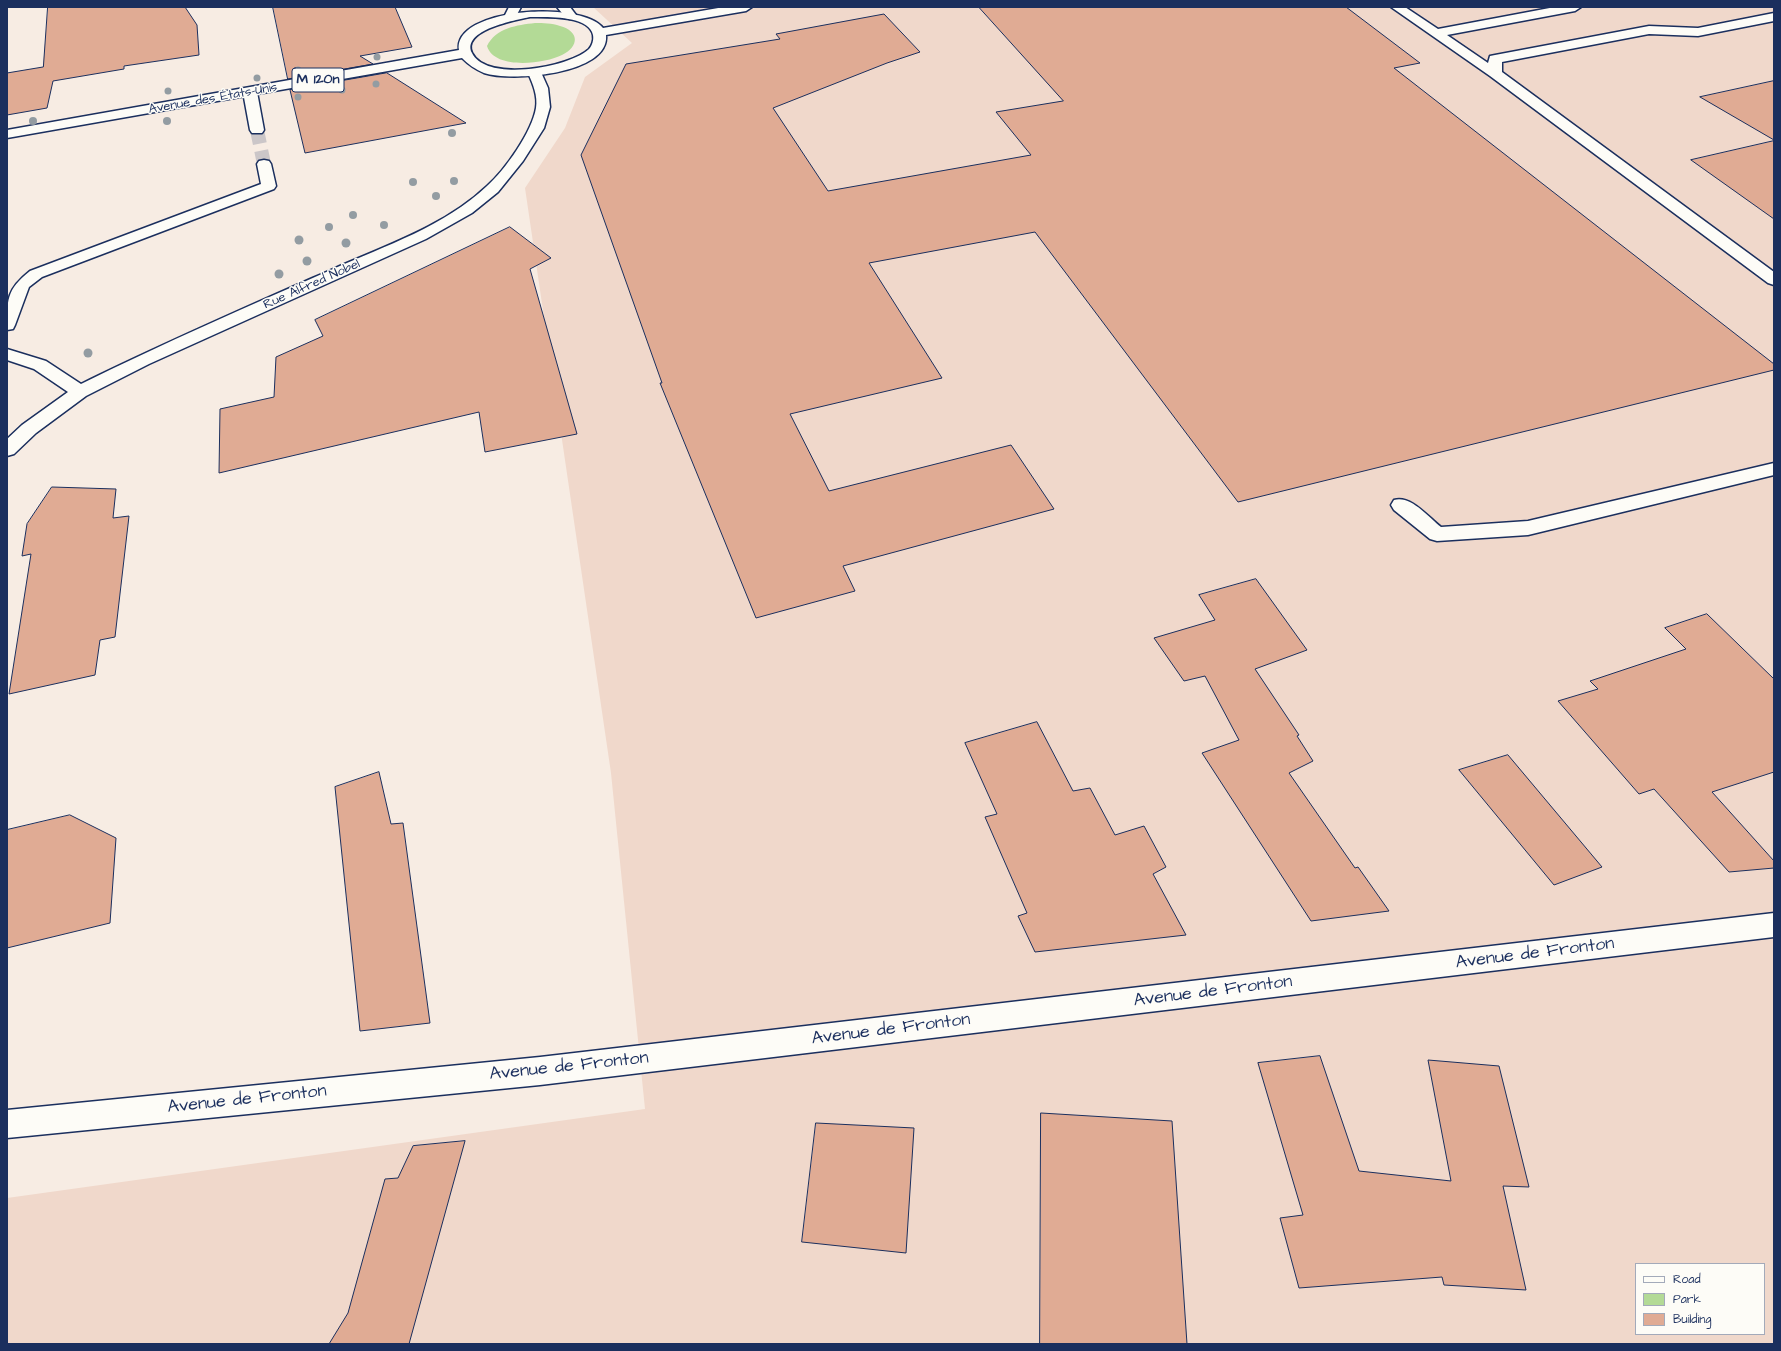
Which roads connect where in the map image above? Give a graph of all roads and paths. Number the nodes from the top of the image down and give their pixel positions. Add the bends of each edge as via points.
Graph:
1 (746, 7) edge
2 (1397, 7) edge
3 (1575, 7) edge
4 (566, 11) edge
5 (512, 12) edge
6 (1774, 17) edge
7 (600, 32) junction
8 (1435, 33) junction
9 (466, 53) junction
10 (535, 73) junction
11 (1495, 73) junction
12 (250, 92) junction
13 (257, 130) tunnel mouth
14 (7, 134) edge
15 (264, 164) tunnel mouth
16 (1774, 280) edge
17 (7, 325) edge
18 (7, 354) edge
19 (80, 392) junction
20 (7, 450) edge
21 (1774, 469) edge
22 (1401, 506) dead end
23 (1774, 925) edge
24 (7, 1124) edge

1 - 7 street
2 - 8 street
3 - 8 street
4 - 5 street
4 - 7 street via 589,22
5 - 9 street via 470,36 465,45
6 - 11 street via 1698,32 1648,30 1495,59
7 - 10 street via 600,42 592,52 578,62
8 - 11 street
9 - 10 street via 471,61 490,69
9 - 12 street, Avenue des États-Unis / M 120n
10 - 19 street, Rue Alfred Nobel via 541,88 543,107 537,128 494,189 467,210 420,236 144,360
11 - 16 street
12 - 13 street
12 - 14 street, Avenue des États-Unis / M 120n
15 - 17 street via 269,186 36,274 22,285
18 - 19 street via 40,365
19 - 20 street, Rue Alfred Nobel via 29,429
21 - 22 street via 1528,528 1437,534
23 - 24 street, Avenue de Fronton via 540,1071

